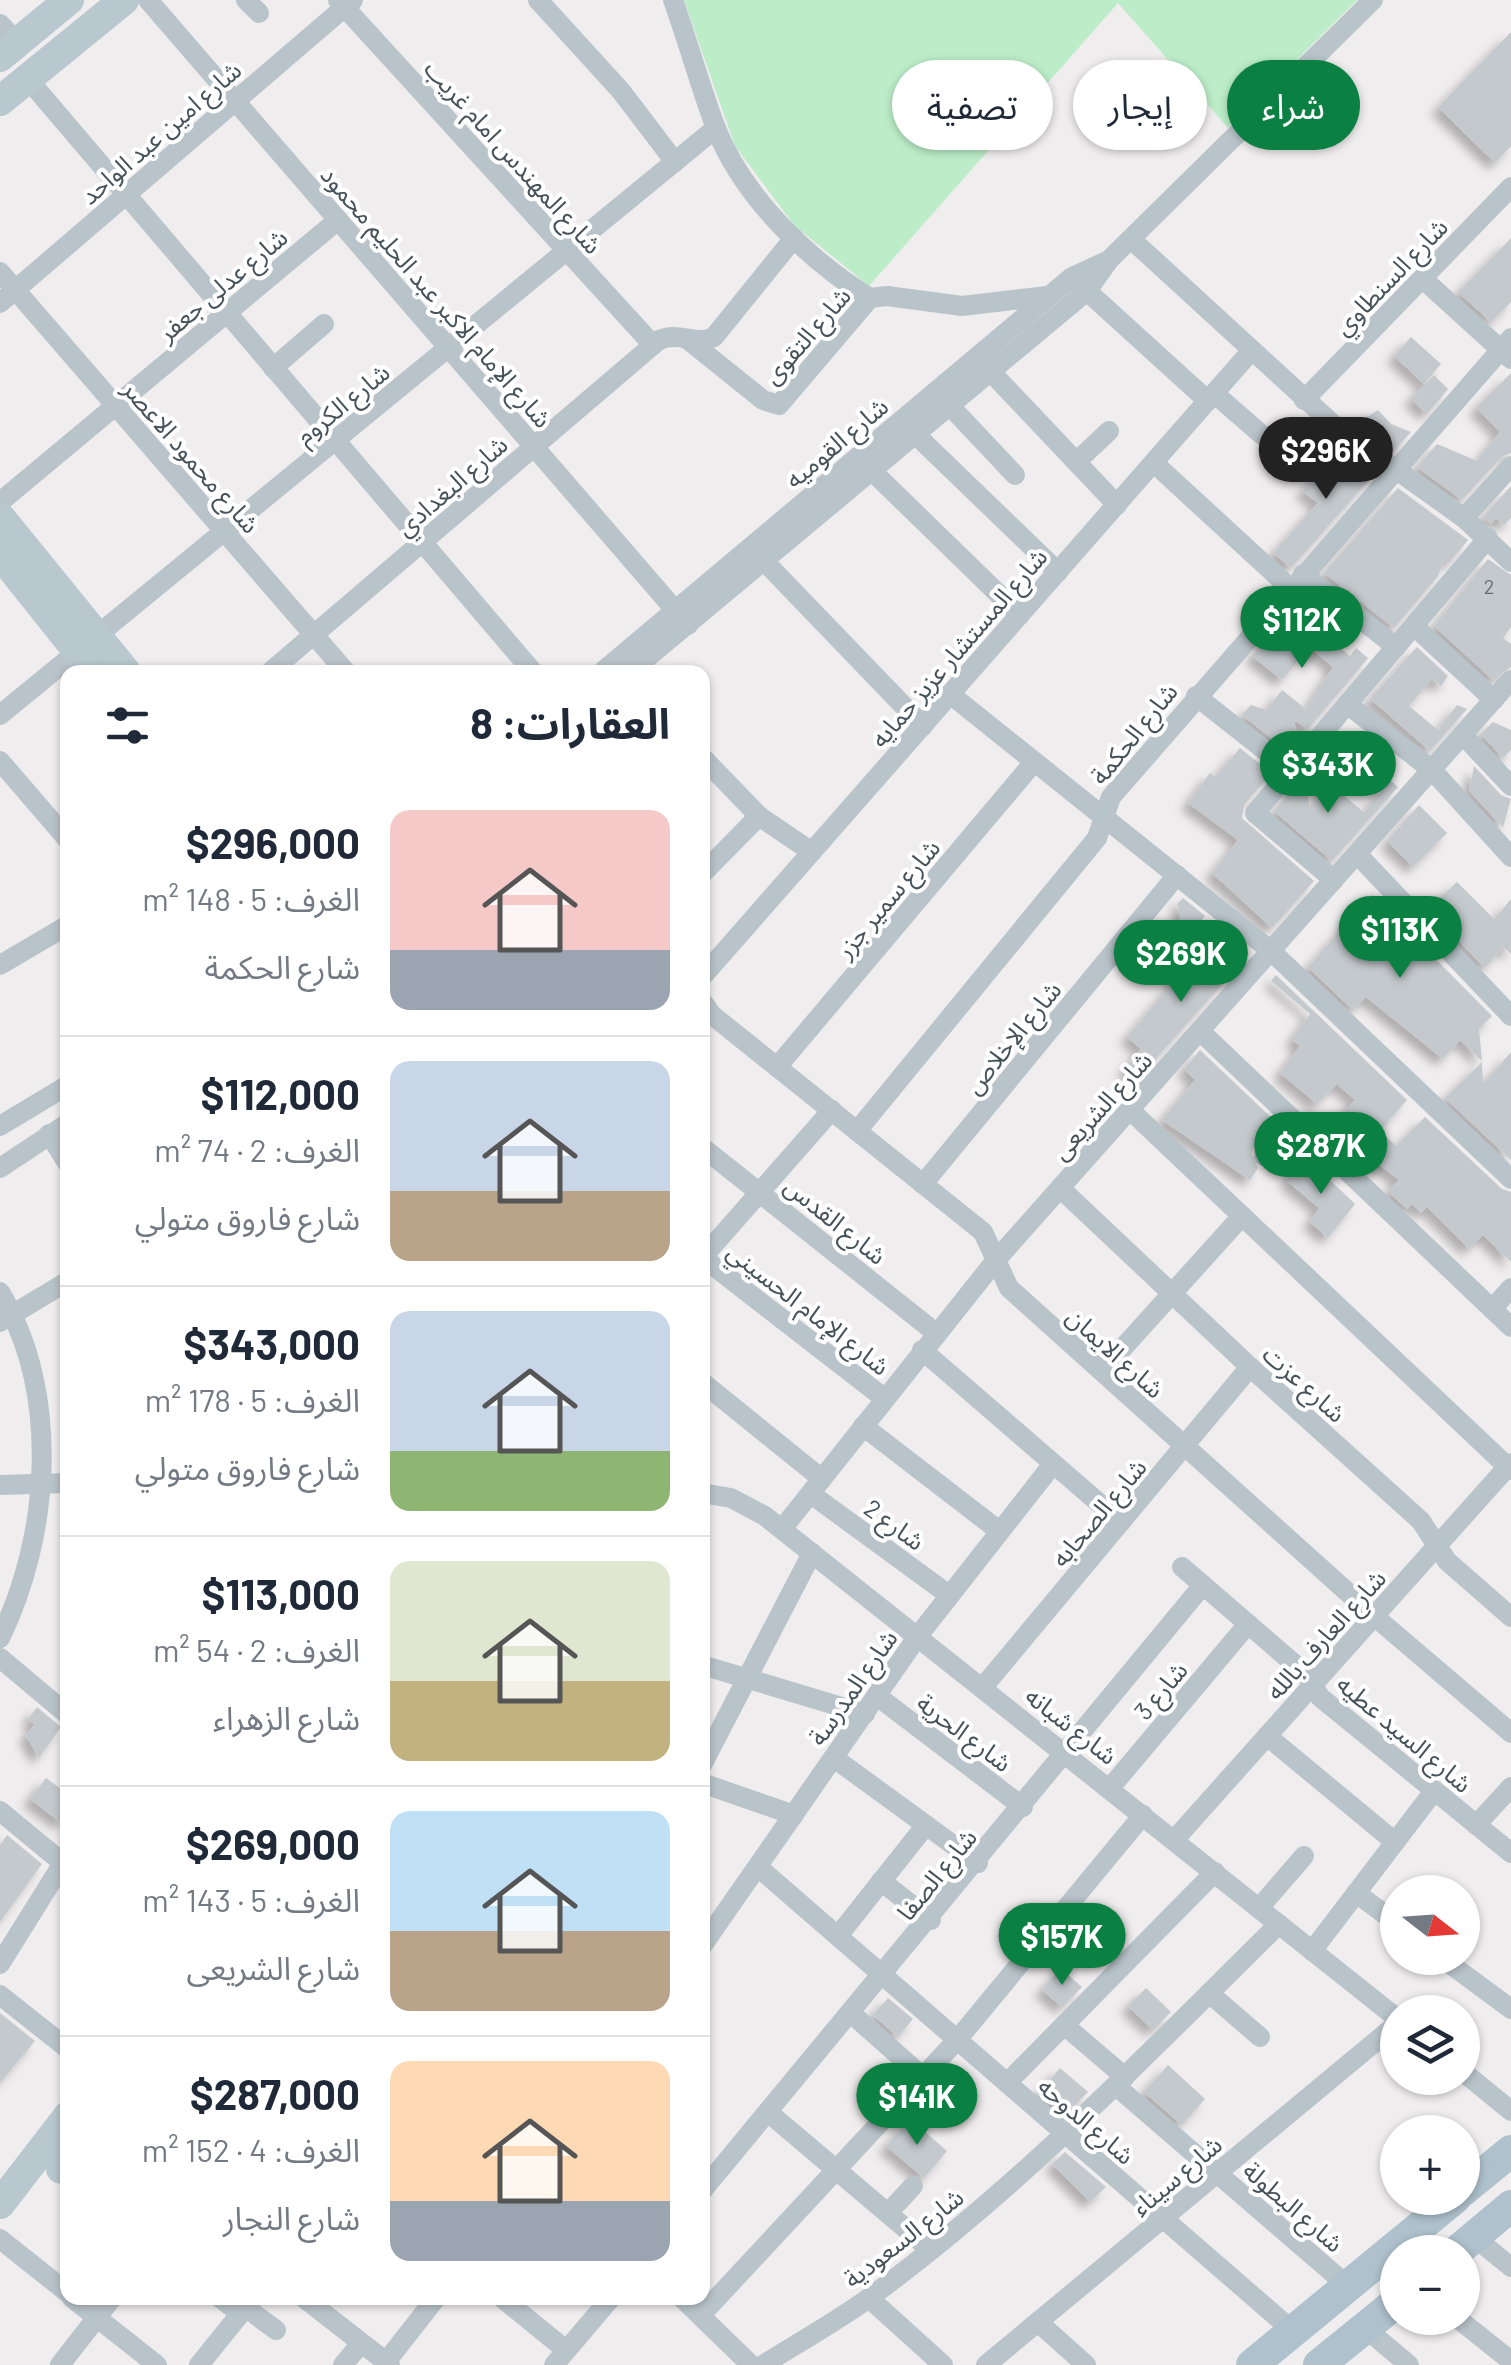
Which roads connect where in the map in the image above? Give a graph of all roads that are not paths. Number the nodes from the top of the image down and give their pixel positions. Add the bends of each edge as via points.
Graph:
1 (124, 0) edge
2 (148, 0) edge
3 (673, 0) edge
4 (1372, 0) edge
5 (345, 2) edge
6 (550, 4) edge
7 (63, 5) edge
8 (79, 36) junction
9 (6, 41) edge
10 (27, 78) junction
11 (0, 101) edge
12 (235, 101) junction
13 (716, 128) junction
14 (675, 162) junction
15 (1511, 187) edge
16 (126, 195) junction
17 (338, 220) junction
18 (794, 238) junction
19 (1131, 238) junction
20 (567, 251) junction
21 (0, 272) edge
22 (1422, 278) junction
23 (1080, 284) junction
24 (8, 296) edge
25 (1049, 296) junction
26 (870, 298) junction
27 (226, 313) junction
28 (324, 324) dead end
29 (684, 336) junction
30 (653, 345) junction
31 (448, 348) junction
32 (1507, 349) edge
33 (1252, 350) junction
34 (274, 368) junction
35 (990, 372) junction
36 (1211, 397) junction
37 (1304, 400) junction
38 (116, 406) junction
39 (950, 406) junction
40 (1109, 431) dead end
41 (915, 434) junction
42 (1262, 435) dead end
43 (335, 441) junction
44 (534, 447) junction
45 (1076, 462) junction
46 (1154, 463) junction
47 (1511, 466) edge
48 (872, 471) junction
49 (1393, 471) junction
50 (1014, 475) dead end
51 (0, 502) edge
52 (1117, 505) junction
53 (0, 517) edge
54 (1464, 518) junction
55 (224, 532) junction
56 (1488, 538) junction
57 (422, 543) junction
58 (0, 554) edge
59 (1510, 560) edge
60 (764, 561) junction
61 (1058, 572) junction
62 (1296, 581) junction
63 (1020, 615) junction
64 (681, 618) junction
65 (1414, 626) junction
66 (314, 635) junction
67 (1396, 648) junction
68 (90, 653) edge
69 (113, 665) edge
70 (278, 665) edge
71 (340, 665) edge
72 (527, 665) edge
73 (612, 665) edge
74 (637, 665) edge
75 (60, 674) edge
76 (1511, 680) edge
77 (950, 694) junction
78 (1196, 696) junction
79 (1494, 700) junction
80 (1348, 704) junction
81 (0, 715) edge
82 (922, 726) junction
83 (1462, 735) junction
84 (0, 761) edge
85 (1034, 762) junction
86 (710, 765) edge
87 (1432, 770) junction
88 (1291, 771) junction
89 (1511, 786) edge
90 (759, 816) junction
91 (1104, 816) junction
92 (60, 831) edge
93 (812, 852) junction
94 (1357, 854) junction
95 (1511, 857) edge
96 (710, 866) edge
97 (1177, 874) junction
98 (1334, 880) junction
99 (60, 930) edge
100 (1271, 951) junction
101 (0, 966) edge
102 (710, 969) edge
103 (710, 1012) edge
104 (1511, 1016) edge
105 (1200, 1032) junction
106 (778, 1067) junction
107 (60, 1090) edge
108 (832, 1110) junction
109 (1130, 1110) junction
110 (1296, 1121) junction
111 (0, 1126) edge
112 (58, 1129) edge
113 (857, 1131) junction
114 (1264, 1156) dead end
115 (710, 1160) edge
116 (0, 1168) edge
117 (1511, 1179) edge
118 (923, 1184) junction
119 (1060, 1188) junction
120 (761, 1192) junction
121 (1242, 1216) junction
122 (710, 1249) edge
123 (996, 1260) junction
124 (710, 1262) edge
125 (60, 1285) edge
126 (1511, 1288) edge
127 (0, 1292) edge
128 (1172, 1294) junction
129 (1492, 1308) junction
130 (6, 1318) edge
131 (1511, 1327) edge
132 (936, 1333) junction
133 (922, 1350) junction
134 (1250, 1368) junction
135 (1102, 1371) junction
136 (710, 1389) edge
137 (884, 1398) junction
138 (863, 1426) junction
139 (1184, 1448) junction
140 (1053, 1464) junction
141 (1510, 1466) edge
142 (40, 1483) junction
143 (60, 1483) edge
144 (0, 1485) edge
145 (816, 1486) junction
146 (710, 1494) edge
147 (1122, 1522) junction
148 (782, 1529) junction
149 (998, 1530) junction
150 (1439, 1544) junction
151 (812, 1553) junction
152 (1182, 1567) dead end
153 (1203, 1585) junction
154 (949, 1595) junction
155 (1374, 1616) junction
156 (1511, 1617) edge
157 (1248, 1624) junction
158 (918, 1636) junction
159 (0, 1638) edge
160 (0, 1658) edge
161 (710, 1667) edge
162 (746, 1678) junction
163 (1313, 1685) junction
164 (984, 1687) junction
165 (871, 1705) junction
166 (60, 1708) edge
167 (1511, 1732) edge
168 (1267, 1736) junction
169 (710, 1749) edge
170 (1066, 1753) junction
171 (834, 1758) junction
172 (710, 1786) edge
173 (1110, 1788) junction
174 (1511, 1788) edge
175 (1434, 1791) junction
176 (1023, 1807) junction
177 (0, 1810) edge
178 (794, 1815) junction
179 (1143, 1815) junction
180 (926, 1825) junction
181 (1476, 1825) junction
182 (1176, 1839) junction
183 (1395, 1842) junction
184 (1511, 1854) edge
185 (60, 1855) edge
186 (1304, 1856) dead end
187 (978, 1863) junction
188 (60, 1867) edge
189 (758, 1868) junction
190 (1215, 1872) junction
191 (882, 1881) junction
192 (1356, 1893) junction
193 (1259, 1908) junction
194 (1380, 1911) edge
195 (931, 1920) junction
196 (1279, 1924) junction
197 (710, 1935) edge
198 (838, 1936) junction
199 (1312, 1951) junction
200 (0, 1964) edge
201 (1465, 1975) edge
202 (884, 1976) junction
203 (1209, 1993) junction
204 (0, 1995) edge
205 (1380, 2006) edge
206 (1511, 2009) edge
207 (852, 2015) junction
208 (1064, 2025) junction
209 (1380, 2036) edge
210 (1260, 2038) dead end
211 (957, 2040) junction
212 (60, 2043) edge
213 (923, 2077) junction
214 (1120, 2082) junction
215 (1007, 2083) junction
216 (1480, 2086) edge
217 (1511, 2110) edge
218 (769, 2113) junction
219 (1066, 2134) junction
220 (1511, 2151) edge
221 (59, 2164) edge
222 (837, 2170) junction
223 (1217, 2173) junction
224 (1480, 2177) edge
225 (710, 2182) edge
226 (913, 2186) dead end
227 (0, 2204) edge
228 (1511, 2206) edge
229 (888, 2213) junction
230 (1434, 2215) edge
231 (1164, 2219) junction
232 (1477, 2235) edge
233 (0, 2239) edge
234 (931, 2250) junction
235 (1480, 2252) edge
236 (1511, 2267) edge
237 (1348, 2286) junction
238 (60, 2288) edge
239 (869, 2298) junction
240 (710, 2304) edge
241 (82, 2305) edge
242 (106, 2305) edge
243 (313, 2305) edge
244 (431, 2305) edge
245 (509, 2305) edge
246 (600, 2305) edge
247 (689, 2305) edge
248 (709, 2305) edge
249 (246, 2306) edge
250 (700, 2315) junction
251 (1380, 2315) edge
252 (97, 2317) junction
253 (1038, 2322) junction
254 (1364, 2328) junction
255 (276, 2330) dead end
256 (1293, 2331) junction
257 (1479, 2335) edge
258 (361, 2342) junction
259 (560, 2358) edge
260 (1511, 2361) edge
261 (388, 2364) edge
262 (60, 2365) edge
263 (157, 2365) edge
264 (198, 2365) edge
265 (343, 2365) edge
266 (751, 2365) edge
267 (763, 2365) edge
268 (943, 2365) edge
269 (986, 2365) edge
270 (1086, 2365) edge
271 (1252, 2365) edge
272 (1319, 2365) edge
273 (1409, 2365) edge

1 - 8 street
2 - 12 street, شارع الإمام الاكبر عبد الحليم محمود
3 - 13 street
4 - 19 street, شارع القوميه
5 - 12 street, شارع امين عبد الواحد
5 - 20 street, شارع المهندس امام غريب
6 - 14 street
7 - 8 street
7 - 9 street
8 - 10 street
10 - 11 street
10 - 16 street
12 - 16 street, شارع امين عبد الواحد
12 - 17 street, شارع الإمام الاكبر عبد الحليم محمود
13 - 14 street, شارع الكروم
13 - 18 street via 734,164
14 - 20 street, شارع الكروم
15 - 22 street, شارع السنطاوي
16 - 24 street, شارع امين عبد الواحد
16 - 27 street
17 - 27 street, شارع عدلى جعفر
17 - 31 street, شارع الإمام الاكبر عبد الحليم محمود
18 - 26 street
18 - 29 street, شارع البغدادي via 714,337 702,342
19 - 23 street, شارع القوميه
19 - 33 street
20 - 30 street, شارع المهندس امام غريب
20 - 31 street, شارع الكروم
21 - 24 street, شارع محمود الاعصر
22 - 32 street
22 - 37 street, شارع السنطاوي
23 - 25 street, شارع القوميه
23 - 35 street, شارع القوميه
23 - 36 street
24 - 38 street, شارع محمود الاعصر
25 - 26 street, شارع التقوى via 984,306
25 - 64 street, شارع القوميه
26 - 29 street, شارع التقوى via 779,405 763,400
27 - 34 street
27 - 38 street, شارع عدلى جعفر
28 - 34 street
29 - 30 street, شارع البغدادي
30 - 44 street, شارع البغدادي
31 - 43 street, شارع الكروم
31 - 44 street, شارع الإمام الاكبر عبد الحليم محمود
32 - 49 street, شارع الحكمة
33 - 36 street, شارع المستشار عزيز حمايه
33 - 37 street
34 - 43 street
35 - 39 street, شارع القوميه
35 - 45 street
36 - 42 street
36 - 46 street, شارع المستشار عزيز حمايه
37 - 49 street
38 - 51 street, شارع عدلى جعفر
38 - 55 street, شارع محمود الاعصر
39 - 41 street, شارع القوميه
39 - 50 street
40 - 45 street
41 - 48 street, شارع القوميه
41 - 61 street
43 - 55 street, شارع الكروم
43 - 57 street
44 - 57 street, شارع البغدادي
44 - 64 street, شارع الإمام الاكبر عبد الحليم محمود
45 - 52 street
46 - 52 street, شارع المستشار عزيز حمايه
46 - 62 street
47 - 54 street
48 - 60 street, شارع القوميه
48 - 63 street
49 - 54 street
49 - 62 street, شارع الحكمة
52 - 61 street, شارع المستشار عزيز حمايه
53 - 68 street
54 - 56 street
55 - 66 street, شارع محمود الاعصر
55 - 68 street, شارع الكروم
56 - 59 street
56 - 65 street
57 - 66 street, شارع البغدادي
57 - 72 street
58 - 68 street
60 - 64 street, شارع القوميه
60 - 82 street
61 - 63 street, شارع المستشار عزيز حمايه
62 - 67 street
62 - 78 street, شارع الحكمة
63 - 77 street, شارع المستشار عزيز حمايه
64 - 73 street, شارع القوميه
64 - 74 street, شارع القوميه
65 - 67 street
65 - 79 street
66 - 70 street, شارع البغدادي
66 - 71 street, شارع محمود الاعصر
67 - 80 street
68 - 69 street
75 - 81 street, شارع الكروم
76 - 79 street, شارع الشريعى
77 - 82 street, شارع المستشار عزيز حمايه
77 - 85 street
78 - 88 street
78 - 91 street, شارع الحكمة via 1111,797
79 - 83 street, شارع الشريعى
80 - 87 street
80 - 88 street
82 - 93 street, شارع المستشار عزيز حمايه
83 - 87 street, شارع الشريعى
83 - 89 street
84 - 92 street
85 - 91 street
85 - 106 street, شارع سمير جزر
86 - 90 street
87 - 94 street, شارع الشريعى
87 - 95 street
88 - 98 street via 1255,814
90 - 93 street
90 - 96 street
91 - 97 street
91 - 113 street, شارع الحكمة via 1097,838
93 - 102 street, شارع المستشار عزيز حمايه
94 - 98 street, شارع الشريعى
94 - 104 street
97 - 100 street
97 - 118 street, شارع الإخلاص
98 - 100 street, شارع الشريعى
99 - 101 street
100 - 105 street, شارع الشريعى
100 - 117 street
103 - 106 street, شارع الايمان
105 - 109 street, شارع الشريعى
105 - 110 street
106 - 108 street, شارع الايمان
107 - 111 street
108 - 113 street, شارع الايمان
108 - 120 street
109 - 119 street, شارع الشريعى
109 - 121 street
110 - 114 street
110 - 129 street
112 - 116 street
113 - 118 street, شارع الايمان
115 - 120 street, شارع القدس
118 - 123 street, شارع الايمان via 983,1232
119 - 123 street, شارع الشريعى
119 - 128 street, شارع عزت
120 - 122 street
120 - 132 street, شارع القدس
121 - 128 street
121 - 141 street
123 - 132 street, شارع الشريعى
123 - 135 street, شارع الايمان via 1009,1288
124 - 137 street, شارع الإمام الحسيني
125 - 130 street
126 - 129 street
127 - 130 street
128 - 134 street, شارع عزت
128 - 135 street
129 - 131 street
130 - 142 street via 38,1413
132 - 133 street, شارع الشريعى
133 - 137 street, شارع الشريعى
133 - 140 street
134 - 139 street, شارع الصحابه
134 - 150 street, شارع عزت via 1421,1520
135 - 139 street, شارع الايمان
136 - 145 street, شارع 2
137 - 138 street, شارع الشريعى
138 - 145 street, شارع الشريعى
138 - 149 street
139 - 147 street, شارع الصحابه
139 - 155 street, شارع الايمان
140 - 147 street
140 - 149 street, شارع المدرسة
141 - 150 street, شارع العارف بالله
142 - 143 street
142 - 144 street
142 - 159 street via 30,1553
145 - 148 street, شارع الشريعى
145 - 154 street, شارع 2
146 - 148 street, شارع شبانه via 731,1498
147 - 164 street, شارع الصحابه
148 - 151 street, شارع شبانه
149 - 154 street, شارع المدرسة
150 - 155 street, شارع العارف بالله
150 - 156 street, شارع عزت via 1454,1568
151 - 158 street, شارع شبانه
151 - 162 street
152 - 153 street, شارع السيد عطيه
153 - 157 street, شارع السيد عطيه
153 - 170 street, شارع الصفا
154 - 158 street, شارع المدرسة
155 - 163 street, شارع العارف بالله
155 - 167 street, شارع الايمان
157 - 163 street, شارع السيد عطيه
157 - 173 street, شارع 3
158 - 164 street, شارع شبانه
158 - 165 street, شارع المدرسة
160 - 166 street
161 - 162 street
162 - 165 street
162 - 169 street
163 - 168 street, شارع العارف بالله
163 - 175 street, شارع السيد عطيه
164 - 170 street, شارع شبانه
165 - 171 street, شارع المدرسة
165 - 176 street, شارع الحرية
168 - 182 street, شارع العارف بالله
168 - 183 street
170 - 173 street, شارع شبانه
170 - 176 street, شارع الصفا
171 - 178 street, شارع المدرسة
171 - 180 street
172 - 178 street
173 - 179 street, شارع شبانه
174 - 181 street
175 - 181 street, شارع السيد عطيه
175 - 183 street
176 - 187 street, شارع الصفا
177 - 185 street
178 - 189 street, شارع المدرسة
179 - 182 street, شارع شبانه
179 - 211 street
180 - 187 street
180 - 191 street
181 - 184 street, شارع السيد عطيه
182 - 190 street, شارع شبانه
183 - 192 street
186 - 193 street
187 - 195 street, شارع الصفا
188 - 200 street
189 - 197 street, شارع المدرسة
189 - 198 street, شارع الدوحه
190 - 193 street, شارع شبانه
190 - 208 street
191 - 195 street
191 - 198 street
192 - 194 street
192 - 199 street
193 - 196 street, شارع شبانه
195 - 202 street, شارع الصفا
196 - 199 street, شارع شبانه
196 - 203 street, شارع السعودية
198 - 202 street, شارع الدوحه
199 - 205 street, شارع شبانه
201 - 206 street
202 - 207 street, شارع الصفا
202 - 211 street, شارع الدوحه
203 - 210 street
203 - 214 street, شارع السعودية
204 - 212 street
207 - 213 street
207 - 218 street, شارع الصفا
208 - 214 street, شارع البطولة
208 - 215 street
209 - 223 street, شارع سيناء
211 - 213 street
211 - 215 street, شارع الدوحه
213 - 222 street
214 - 219 street, شارع السعودية
214 - 223 street, شارع البطولة
215 - 219 street, شارع الدوحه
216 - 217 street
218 - 222 street
218 - 225 street, شارع الصفا
219 - 231 street, شارع الدوحه
219 - 234 street, شارع السعودية
220 - 224 main road
221 - 227 street
222 - 229 street
222 - 240 street
223 - 231 street, شارع سيناء
223 - 237 street, شارع البطولة
226 - 229 street
228 - 232 main road
229 - 234 street
230 - 237 main road
231 - 253 street, شارع سيناء
231 - 256 street, شارع الدوحه
233 - 238 street
234 - 239 street, شارع السعودية
235 - 236 street
237 - 256 main road
239 - 267 street, شارع السعودية
239 - 268 street
241 - 252 street
242 - 252 street
243 - 258 street
244 - 261 street
245 - 259 street
246 - 259 street
247 - 250 street
248 - 250 street
249 - 255 street
249 - 264 street
250 - 266 street
251 - 254 main road
252 - 262 street
252 - 263 street
253 - 269 street, شارع سيناء
253 - 270 street
254 - 272 main road
254 - 273 street
256 - 271 main road
257 - 260 street
258 - 261 street
258 - 265 street

